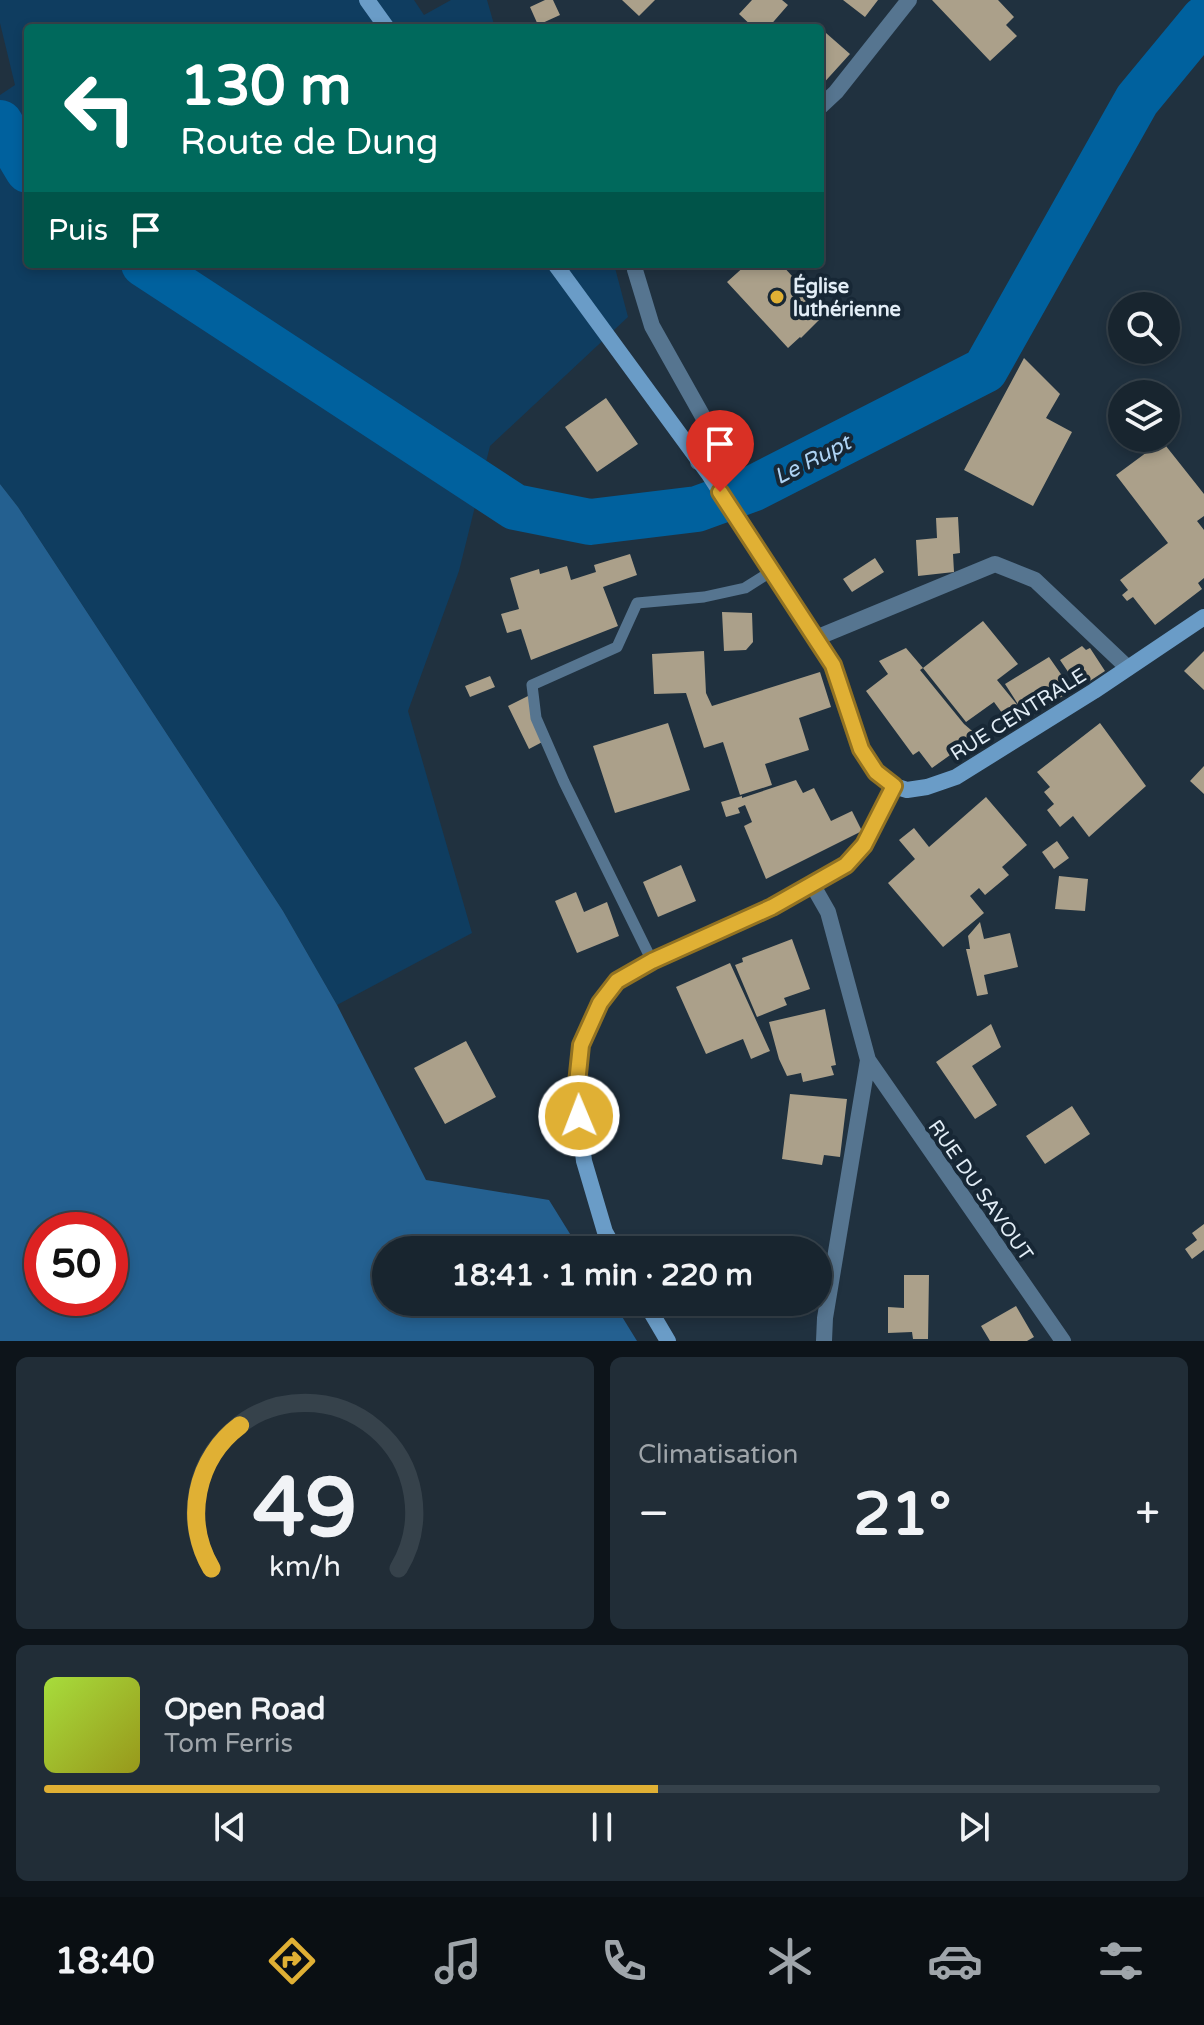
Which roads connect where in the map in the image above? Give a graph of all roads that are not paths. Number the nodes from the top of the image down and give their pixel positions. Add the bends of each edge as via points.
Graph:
1 (367, 0) edge
2 (909, 0) edge
3 (384, 24) edge
4 (824, 103) edge
5 (558, 268) edge
6 (635, 268) edge
7 (703, 468) junction
8 (772, 571) junction
9 (1204, 617) edge
10 (816, 638) junction
11 (1128, 668) junction
12 (894, 786) junction
13 (812, 884) junction
14 (652, 961) junction
15 (868, 1060) junction
16 (607, 1236) edge
17 (653, 1316) edge
18 (668, 1341) edge
19 (824, 1341) edge
20 (1063, 1341) edge

1 - 3 main road
2 - 4 street
5 - 7 main road
6 - 7 street via 652,326 716,440
7 - 8 main road
8 - 10 main road
8 - 14 lane via 745,588 637,603 617,647 532,685 536,718
9 - 11 main road, RUE CENTRALE
10 - 11 street via 995,564 1035,580
10 - 12 main road via 833,665 861,749 876,772
11 - 12 main road, RUE CENTRALE via 956,777 907,790
12 - 13 main road via 864,845 846,865
13 - 14 main road
13 - 15 street via 828,912
14 - 16 main road via 617,981 600,1003 581,1045 576,1093 584,1161
15 - 19 street
15 - 20 street, RUE DU SAVOUT
17 - 18 main road

